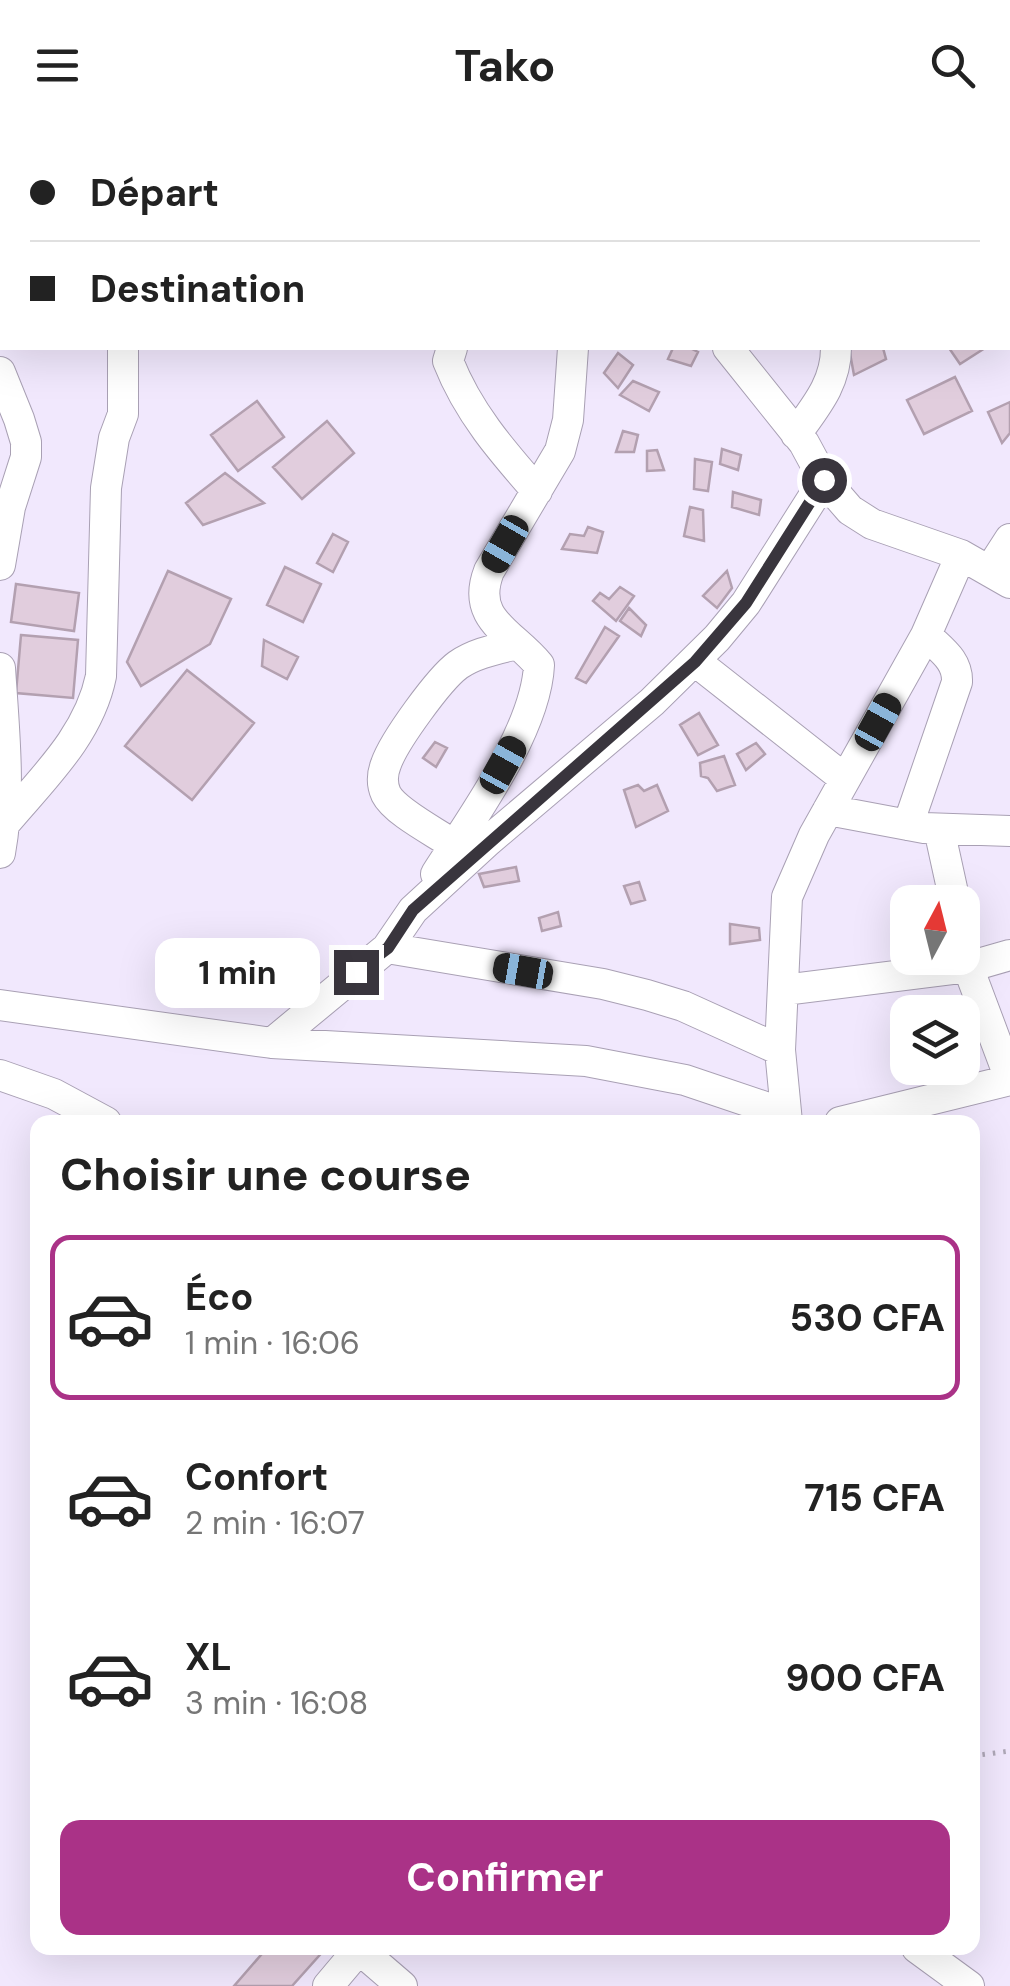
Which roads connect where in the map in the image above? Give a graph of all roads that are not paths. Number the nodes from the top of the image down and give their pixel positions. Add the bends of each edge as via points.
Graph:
1 (122, 350) edge
2 (573, 350) edge
3 (730, 350) edge
4 (836, 350) edge
5 (447, 352) edge
6 (0, 372) edge
7 (796, 434) junction
8 (824, 480) junction
9 (537, 491) junction
10 (1010, 539) edge
11 (961, 554) junction
12 (0, 565) edge
13 (1000, 576) edge
14 (926, 635) junction
15 (517, 644) junction
16 (695, 662) junction
17 (0, 668) edge
18 (845, 779) junction
19 (828, 810) junction
20 (6, 822) junction
21 (908, 825) junction
22 (940, 828) junction
23 (1010, 832) edge
24 (454, 844) junction
25 (0, 853) edge
26 (952, 885) edge
27 (413, 910) junction
28 (388, 948) junction
29 (980, 954) edge
30 (1010, 955) edge
31 (890, 969) edge
32 (973, 975) edge
33 (784, 990) junction
34 (0, 1005) edge
35 (272, 1043) junction
36 (780, 1050) junction
37 (0, 1075) edge
38 (1010, 1079) edge
39 (93, 1115) edge
40 (778, 1115) edge
41 (786, 1115) edge
42 (868, 1115) edge
43 (353, 1955) edge
44 (367, 1955) edge
45 (927, 1955) edge
46 (328, 1986) edge
47 (402, 1986) edge
48 (969, 1986) edge

1 - 20 street via 122,414 106,488 97,695 72,743
2 - 9 street via 568,420 560,451
3 - 7 street
4 - 7 street via 828,389
5 - 9 street via 458,386 487,433
6 - 12 street via 26,457
7 - 8 street
8 - 11 street via 872,524
8 - 16 street via 746,603
9 - 15 street via 482,590 490,615
10 - 13 street
11 - 13 street
11 - 14 street
14 - 18 street
14 - 21 street via 952,660 957,682
15 - 24 street via 539,665 534,692 512,747
15 - 24 street via 456,666 386,762 382,778 392,804
16 - 18 street
16 - 27 street
17 - 20 street
18 - 19 street
19 - 21 street
19 - 33 street via 787,897
20 - 25 street
21 - 22 street
22 - 23 street
22 - 26 street
24 - 27 street
27 - 28 street
28 - 35 street
28 - 36 street via 647,995
29 - 30 street
31 - 33 street
32 - 38 street
33 - 36 street
34 - 35 street
35 - 40 street via 586,1061 686,1080
36 - 41 street
37 - 39 street
38 - 42 street
43 - 46 street
44 - 47 street
45 - 48 street

